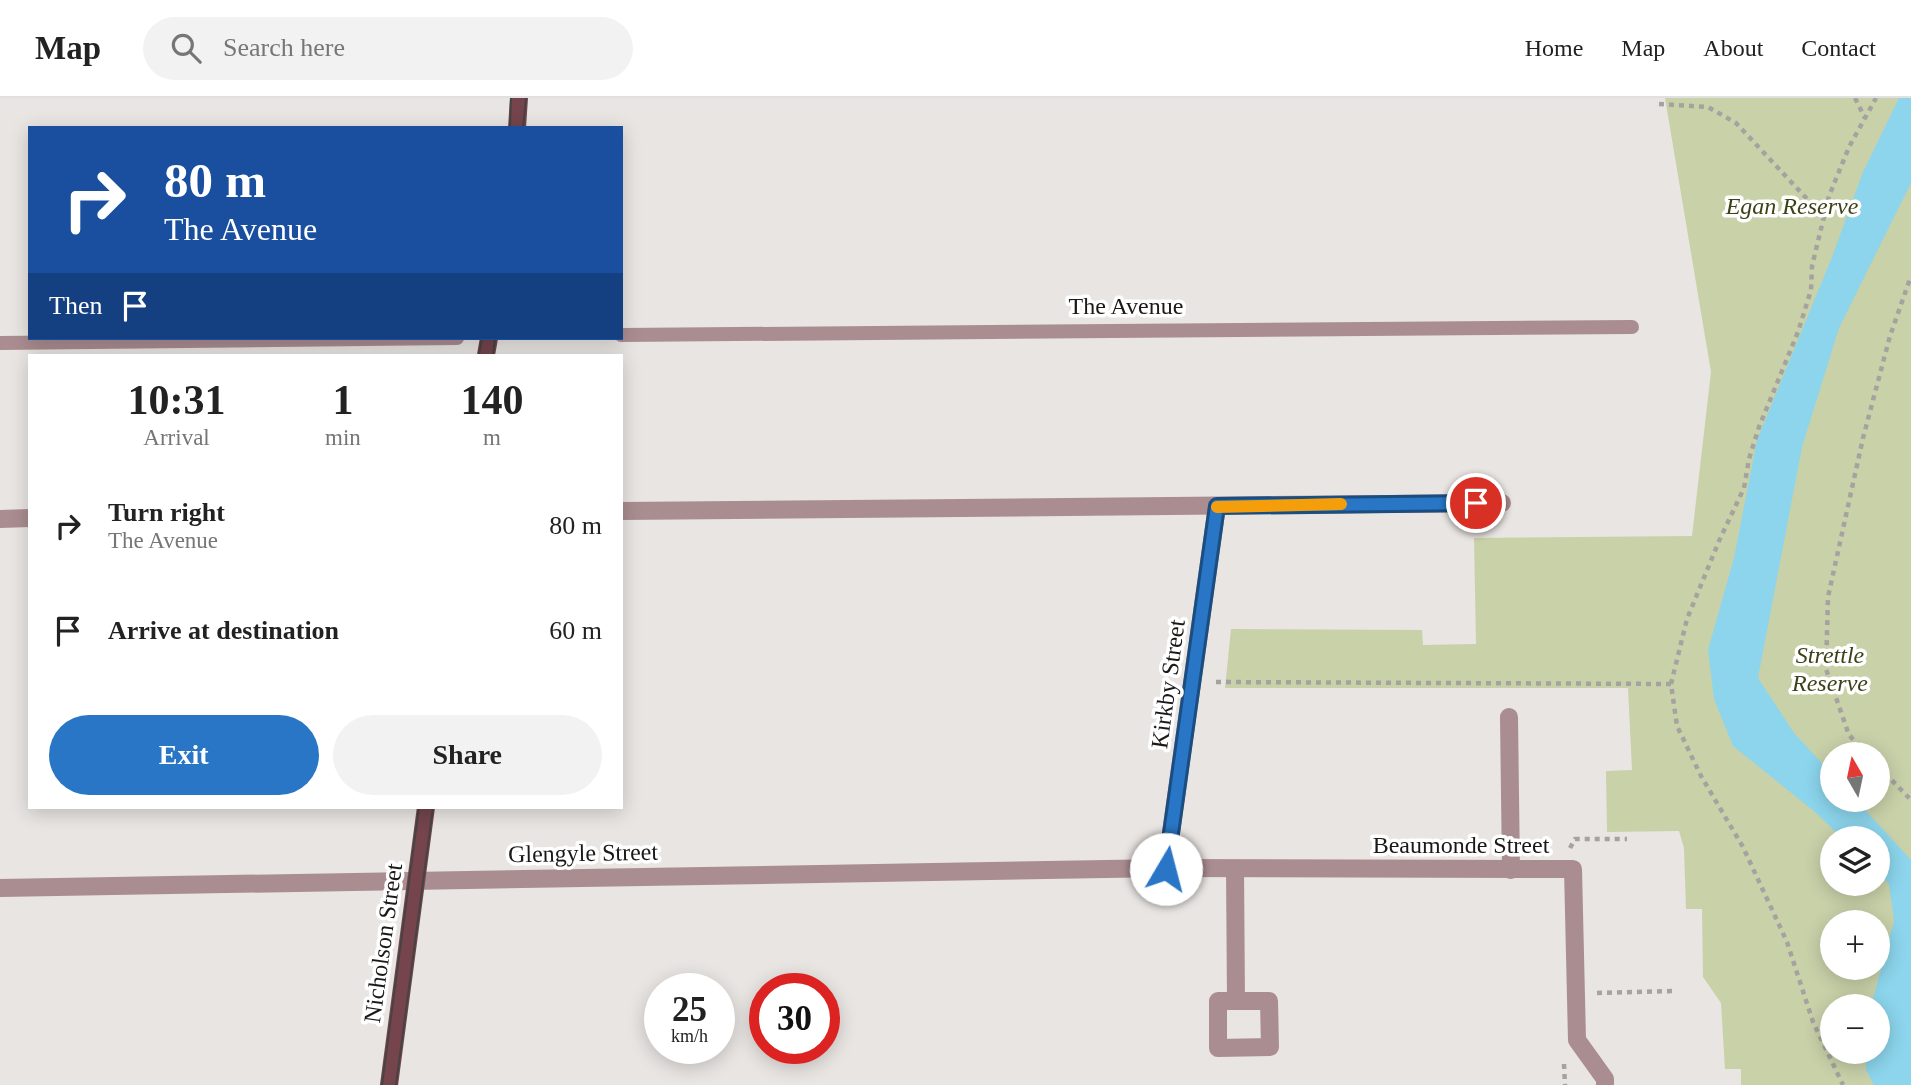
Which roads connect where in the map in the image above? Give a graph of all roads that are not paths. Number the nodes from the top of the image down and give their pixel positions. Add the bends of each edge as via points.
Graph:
1 (519, 98) edge
2 (517, 126) edge
3 (1632, 327) dead end
4 (623, 335) edge
5 (305, 340) edge
6 (0, 344) edge
7 (1502, 503) dead end
8 (1217, 506) junction
9 (623, 511) edge
10 (28, 518) edge
11 (0, 519) edge
12 (1508, 717) dead end
13 (426, 809) edge
14 (1166, 869) junction
15 (1235, 869) junction
16 (1511, 870) junction
17 (416, 880) junction
18 (0, 888) edge
19 (1236, 1001) dead end
20 (389, 1085) edge
21 (1605, 1085) edge

1 - 2 main road
3 - 4 lane, The Avenue
5 - 6 lane
7 - 8 street
8 - 9 street
8 - 14 street, Kirkby Street
10 - 11 street
12 - 16 street
13 - 17 main road, Nicholson Street
14 - 15 street, Beaumonde Street
14 - 17 street, Glengyle Street
15 - 16 street, Beaumonde Street
15 - 19 street
16 - 21 street, Beaumonde Street via 1573,869 1577,1040
17 - 18 street, Glengyle Street
17 - 20 main road, Nicholson Street

